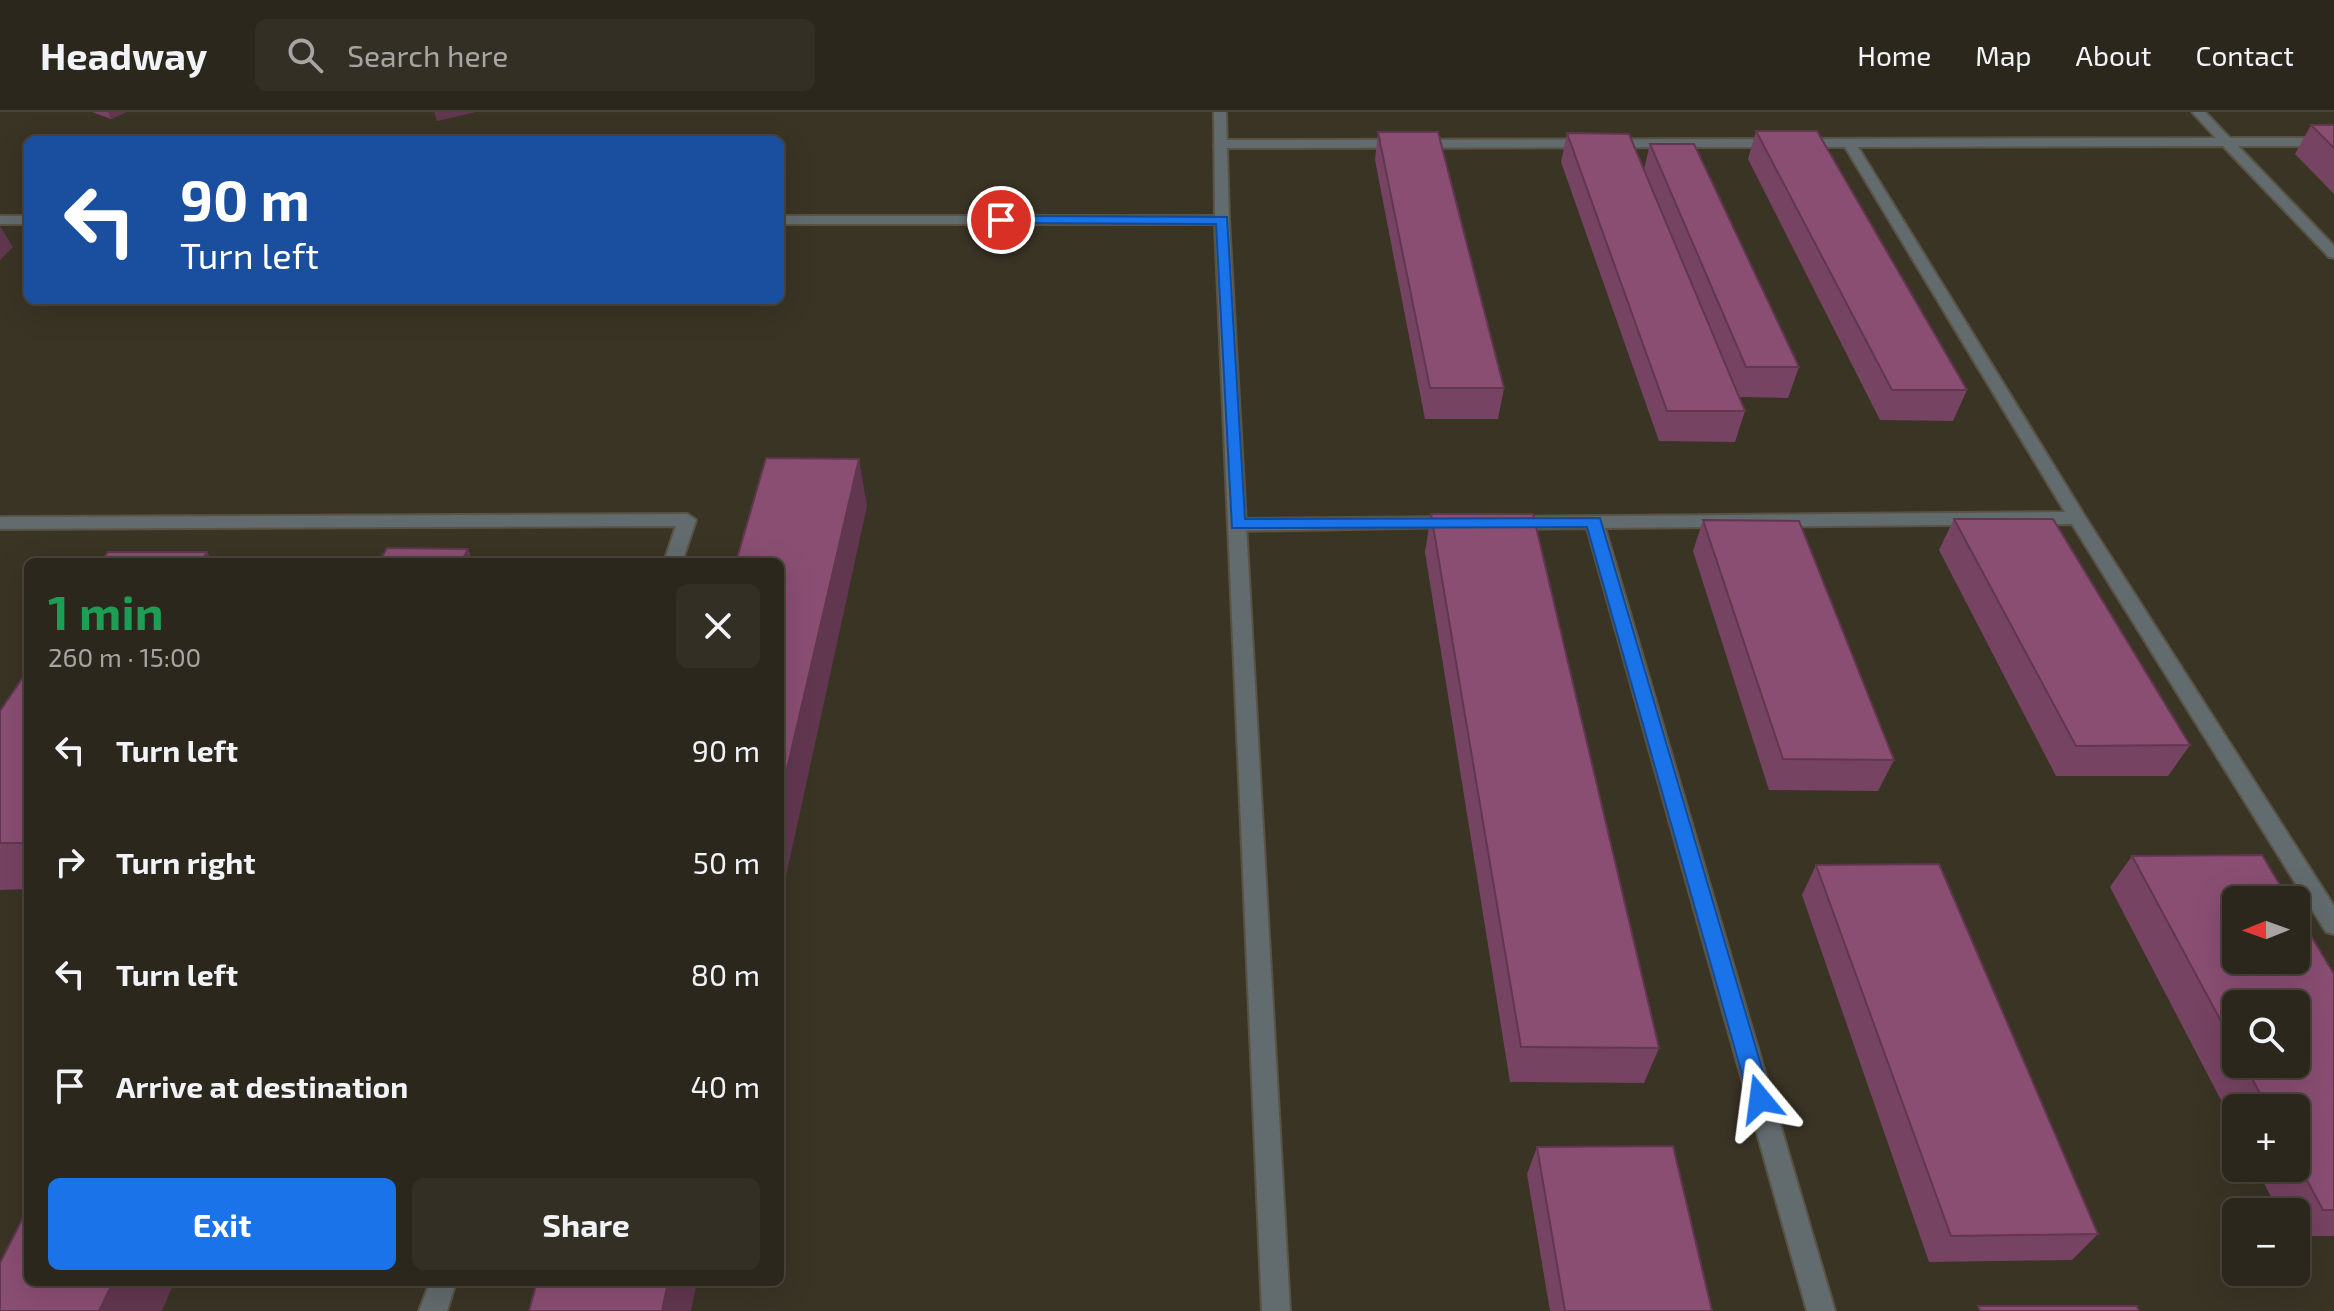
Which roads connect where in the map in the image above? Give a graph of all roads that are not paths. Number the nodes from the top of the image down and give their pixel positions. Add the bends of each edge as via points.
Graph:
1 (1220, 112) edge
2 (2198, 112) edge
3 (2334, 142) edge
4 (1849, 143) junction
5 (2228, 143) junction
6 (1221, 144) junction
7 (0, 220) edge
8 (24, 220) edge
9 (784, 220) edge
10 (1222, 220) junction
11 (2334, 254) edge
12 (2077, 518) junction
13 (1594, 522) junction
14 (0, 523) edge
15 (1237, 525) junction
16 (674, 558) edge
17 (2334, 925) edge
18 (442, 1286) edge
19 (433, 1311) edge
20 (1276, 1311) edge
21 (1821, 1311) edge

1 - 6 street
2 - 5 street
3 - 5 street
4 - 5 street
4 - 6 street
4 - 12 street
5 - 11 street
6 - 10 street
7 - 8 street
9 - 10 street
10 - 15 street
12 - 13 street
12 - 17 street
13 - 15 street
13 - 21 street
14 - 16 street via 687,520
15 - 20 street
18 - 19 street

